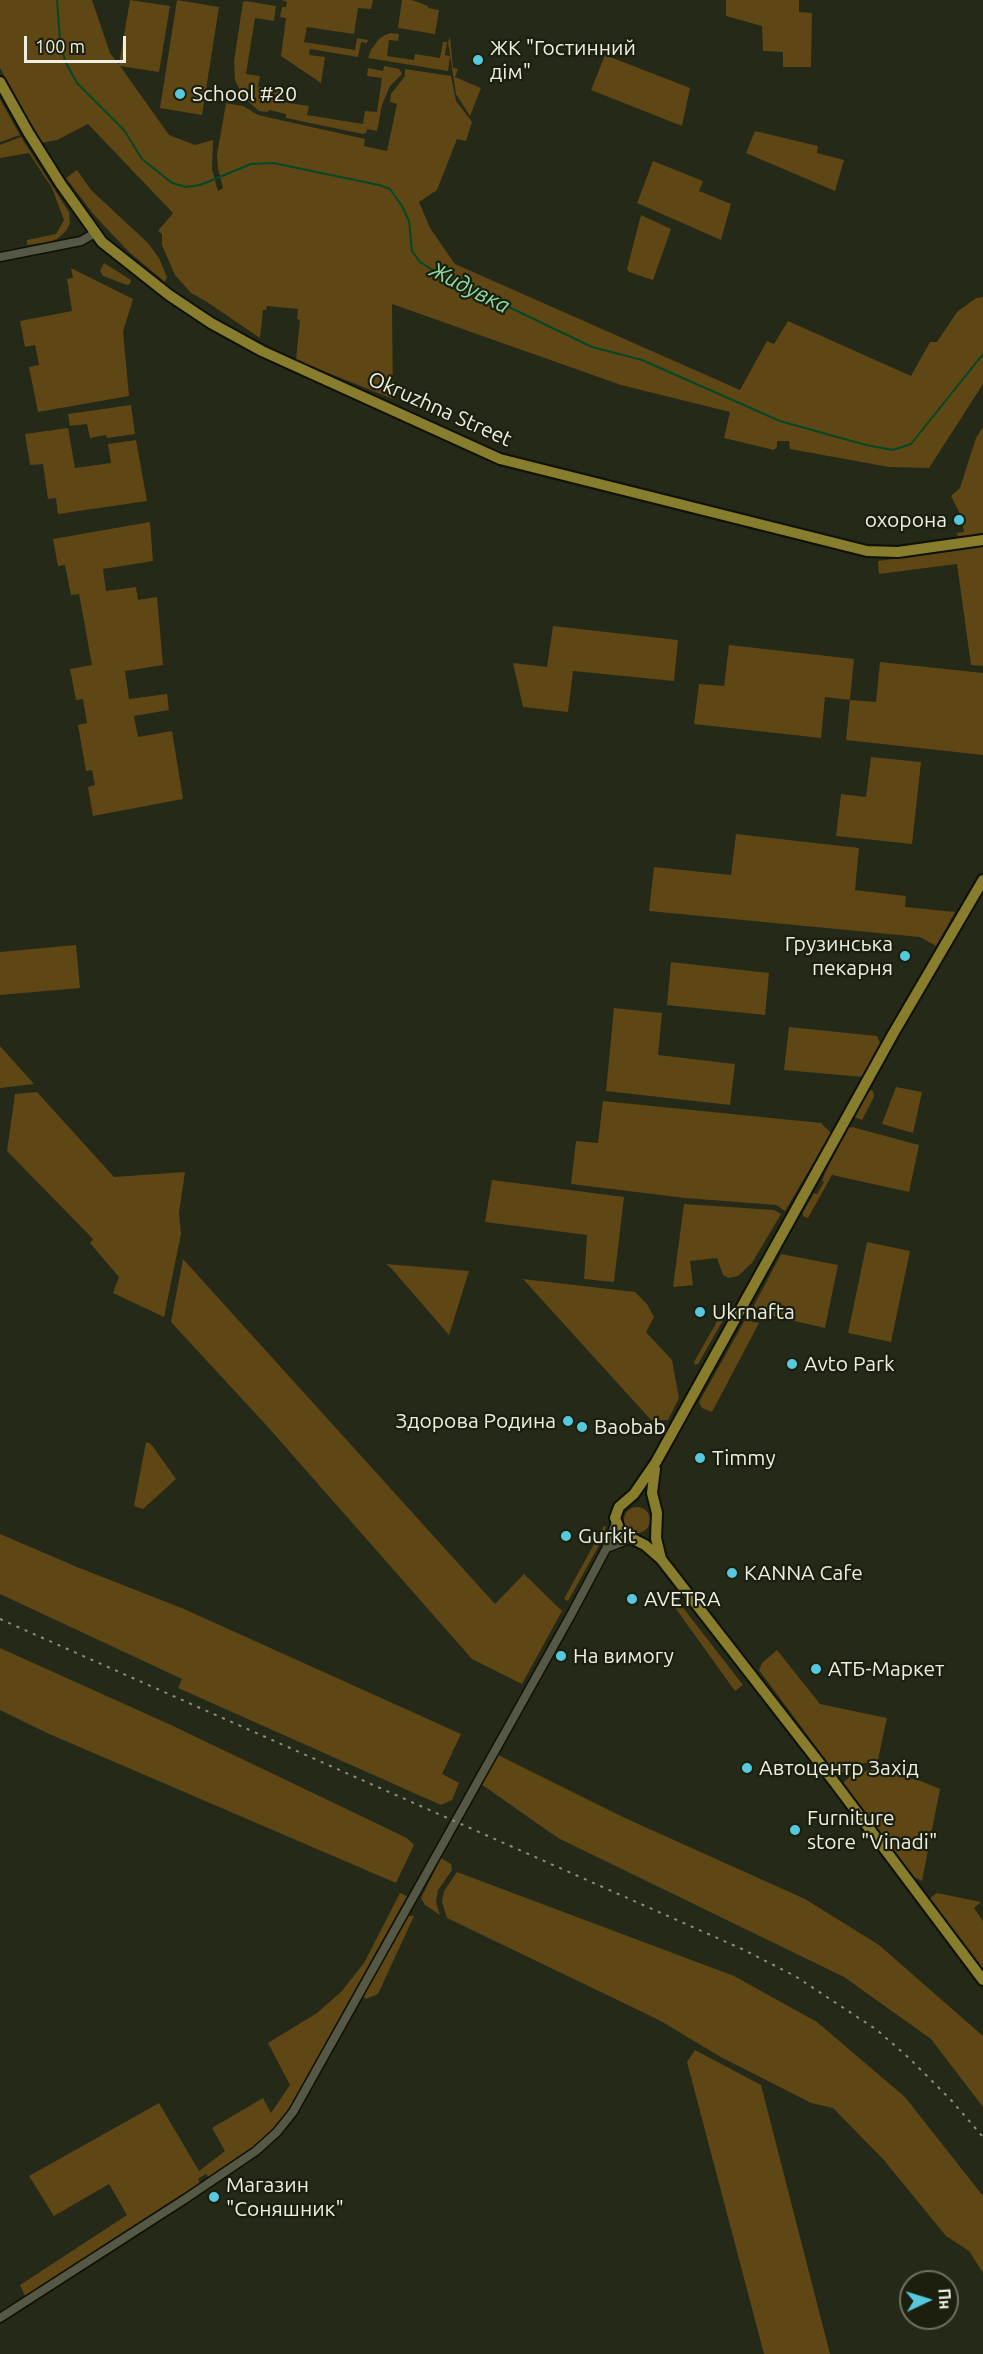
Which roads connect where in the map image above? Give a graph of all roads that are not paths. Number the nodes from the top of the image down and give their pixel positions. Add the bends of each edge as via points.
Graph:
1 (0, 82) edge
2 (95, 233) junction
3 (0, 257) edge
4 (983, 540) edge
5 (983, 880) edge
6 (656, 1462) junction
7 (628, 1499) junction
8 (655, 1508) junction
9 (616, 1522) junction
10 (655, 1529) junction
11 (633, 1539) junction
12 (606, 1549) junction
13 (661, 1559) junction
14 (983, 1980) edge
15 (0, 2318) edge

1 - 2 main road, Okruzhna Street via 32,140
2 - 3 street via 81,241
2 - 4 main road, Okruzhna Street via 169,295 211,323 500,459 867,551 907,551
5 - 6 main road via 893,1034
6 - 7 main road
6 - 8 main road via 652,1493
7 - 8 main road via 641,1498
7 - 9 main road via 619,1507
8 - 10 main road
9 - 11 main road via 621,1533
9 - 12 street
10 - 11 main road via 647,1537
10 - 13 main road
11 - 12 street
11 - 13 main road
12 - 15 street via 293,2112 277,2133 201,2188
13 - 14 main road

